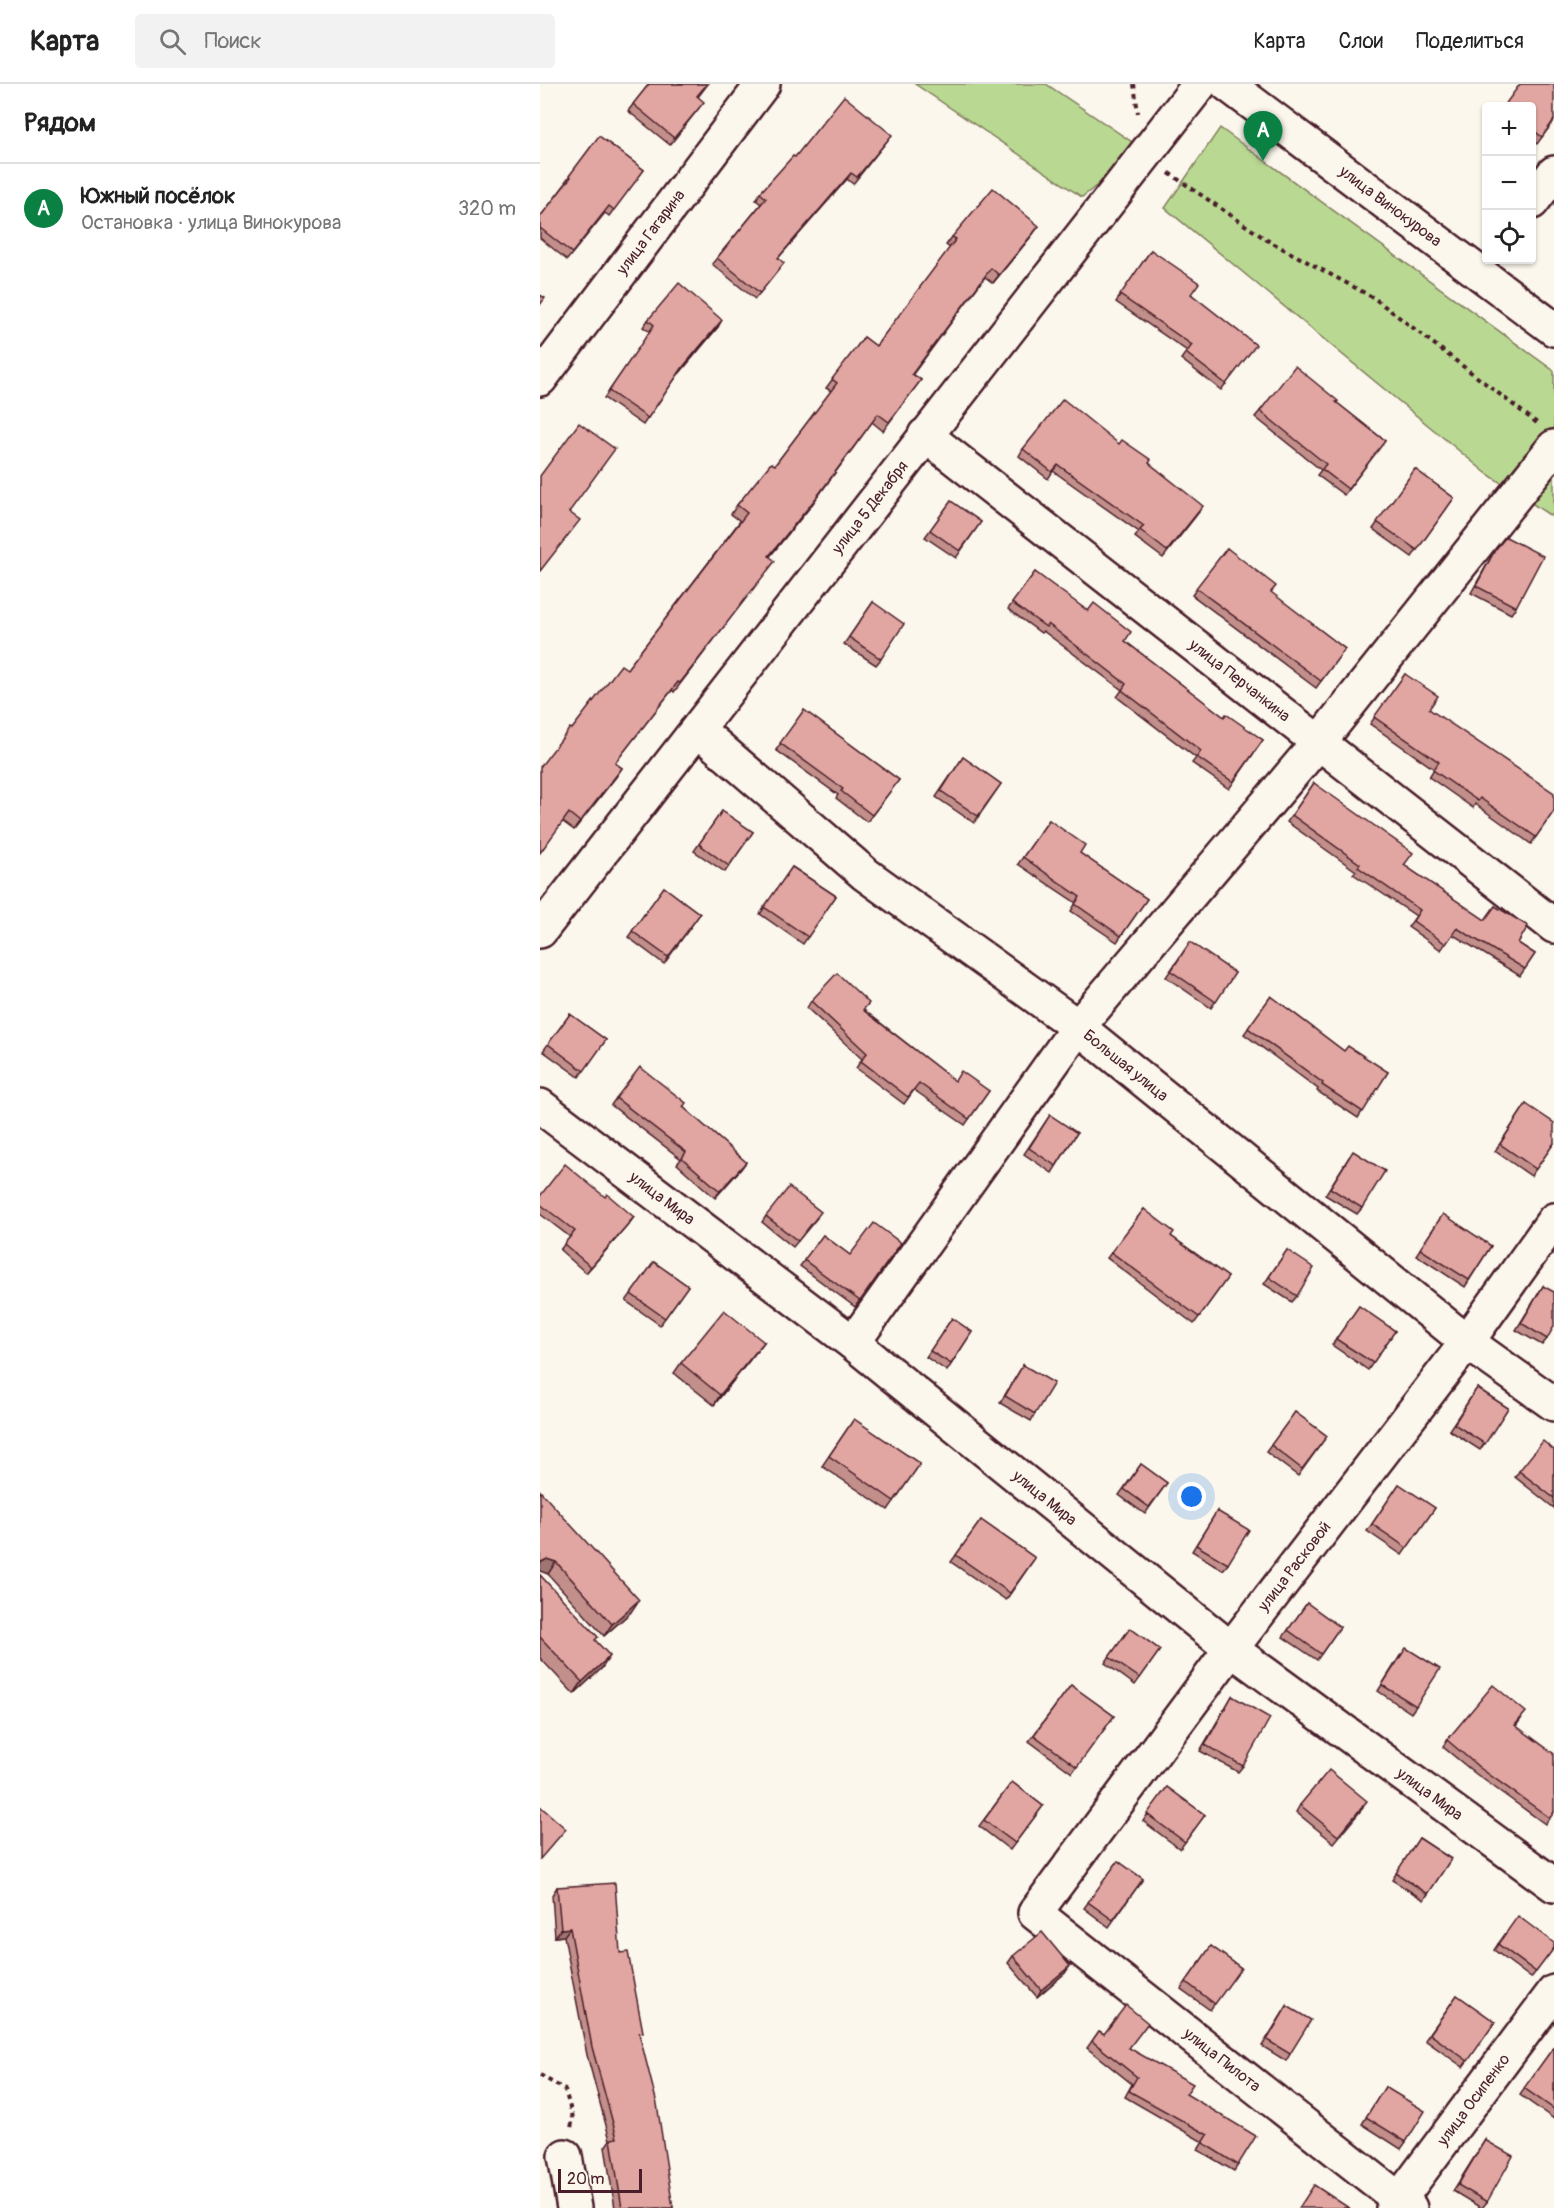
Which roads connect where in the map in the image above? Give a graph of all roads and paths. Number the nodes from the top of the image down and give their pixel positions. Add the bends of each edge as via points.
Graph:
1 (763, 84) edge
2 (1134, 84) edge
3 (1200, 84) edge
4 (1227, 84) edge
5 (1145, 156) junction
6 (1554, 173) edge
7 (1536, 197) edge
8 (1482, 264) edge
9 (1554, 329) edge
10 (540, 379) edge
11 (925, 435) junction
12 (1549, 438) edge
13 (698, 730) junction
14 (1319, 742) junction
15 (1554, 926) edge
16 (540, 931) edge
17 (1078, 1027) junction
18 (540, 1106) edge
19 (1554, 1220) edge
20 (1467, 1342) junction
21 (853, 1343) junction
22 (1554, 1404) edge
23 (1231, 1649) junction
24 (1554, 1885) edge
25 (1035, 1913) joint
26 (1554, 1992) edge
27 (540, 2075) edge
28 (565, 2156) joint
29 (1400, 2205) edge
30 (573, 2208) edge

1 - 10 street, улица Гагарина
2 - 5 path
3 - 5 street, улица 5 Декабря
4 - 8 street, улица Винокурова
5 - 11 street, улица 5 Декабря
5 - 12 path via 1267,240 1374,298
6 - 7 street
8 - 9 street, улица Винокурова
11 - 13 street, улица 5 Декабря
11 - 14 street, улица Перчанкина
12 - 14 street
13 - 16 street, улица 5 Декабря
13 - 17 street, Большая улица via 865,874
14 - 15 street, улица Перчанкина
14 - 17 street
17 - 20 street, Большая улица
17 - 21 street
18 - 21 street, улица Мира
19 - 20 street, улица Расковой
20 - 22 street, Большая улица
20 - 23 street, улица Расковой
21 - 23 street, улица Мира
23 - 24 street, улица Мира
23 - 25 street, улица Расковой
25 - 29 street, улица Пилота
26 - 29 street, улица Осипенко
27 - 28 path via 565,2090 573,2118
28 - 30 street

